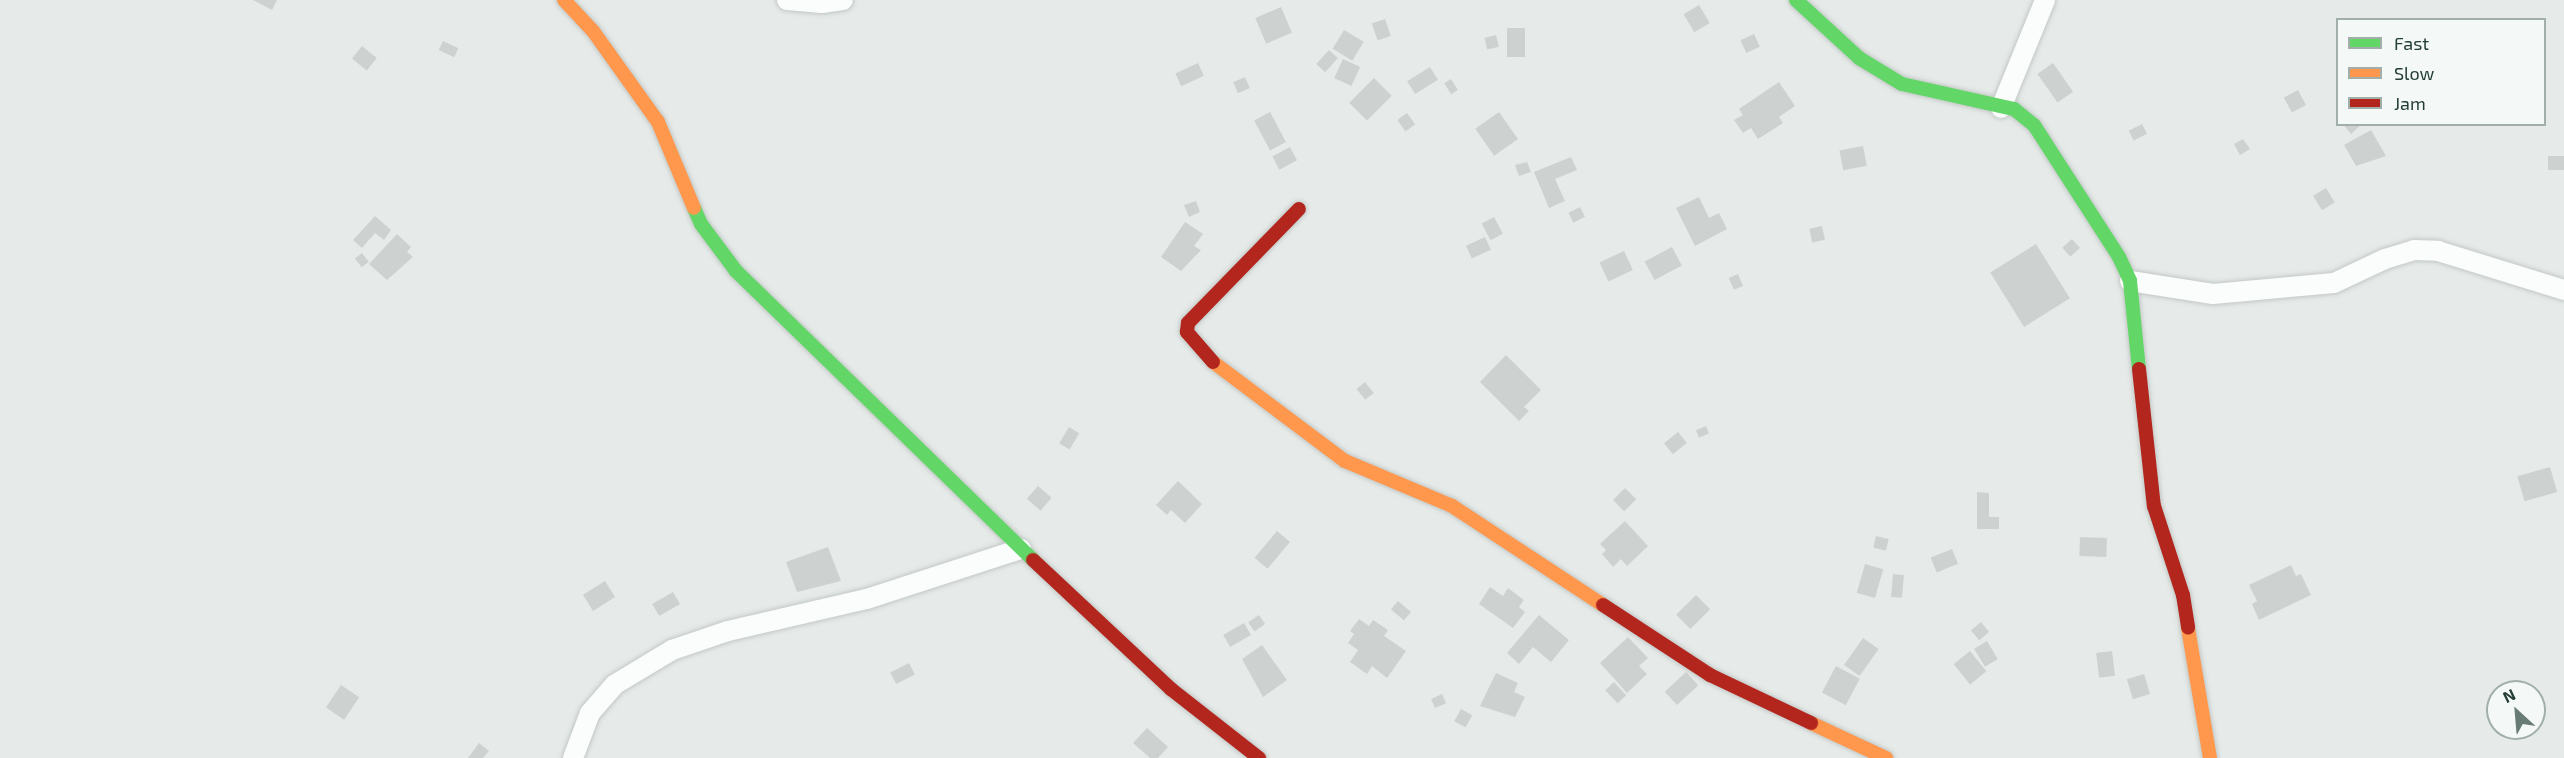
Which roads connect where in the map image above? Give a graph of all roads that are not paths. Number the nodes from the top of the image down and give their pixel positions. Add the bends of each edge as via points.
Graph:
1 (564, 0) edge
2 (787, 0) edge
3 (843, 0) edge
4 (1796, 0) edge
5 (2045, 0) edge
6 (2001, 108) junction
7 (1299, 209) dead end
8 (2130, 281) junction
9 (2564, 290) edge
10 (1021, 549) junction
11 (573, 758) edge
12 (1259, 758) edge
13 (1886, 758) edge
14 (2211, 758) edge

1 - 10 street via 593,31 658,122 701,224 719,252
2 - 3 street
4 - 6 street via 1859,57 1902,84
5 - 6 street
6 - 8 street via 2014,109 2034,125 2119,257
7 - 13 street via 1188,323 1186,332 1205,356 1345,461 1452,506 1710,675
8 - 9 street via 2213,294 2334,284 2385,259 2414,250 2439,251
8 - 14 street via 2154,506 2182,595
10 - 11 street via 867,599 728,631 672,650 614,685 590,713
10 - 12 street via 1171,688

